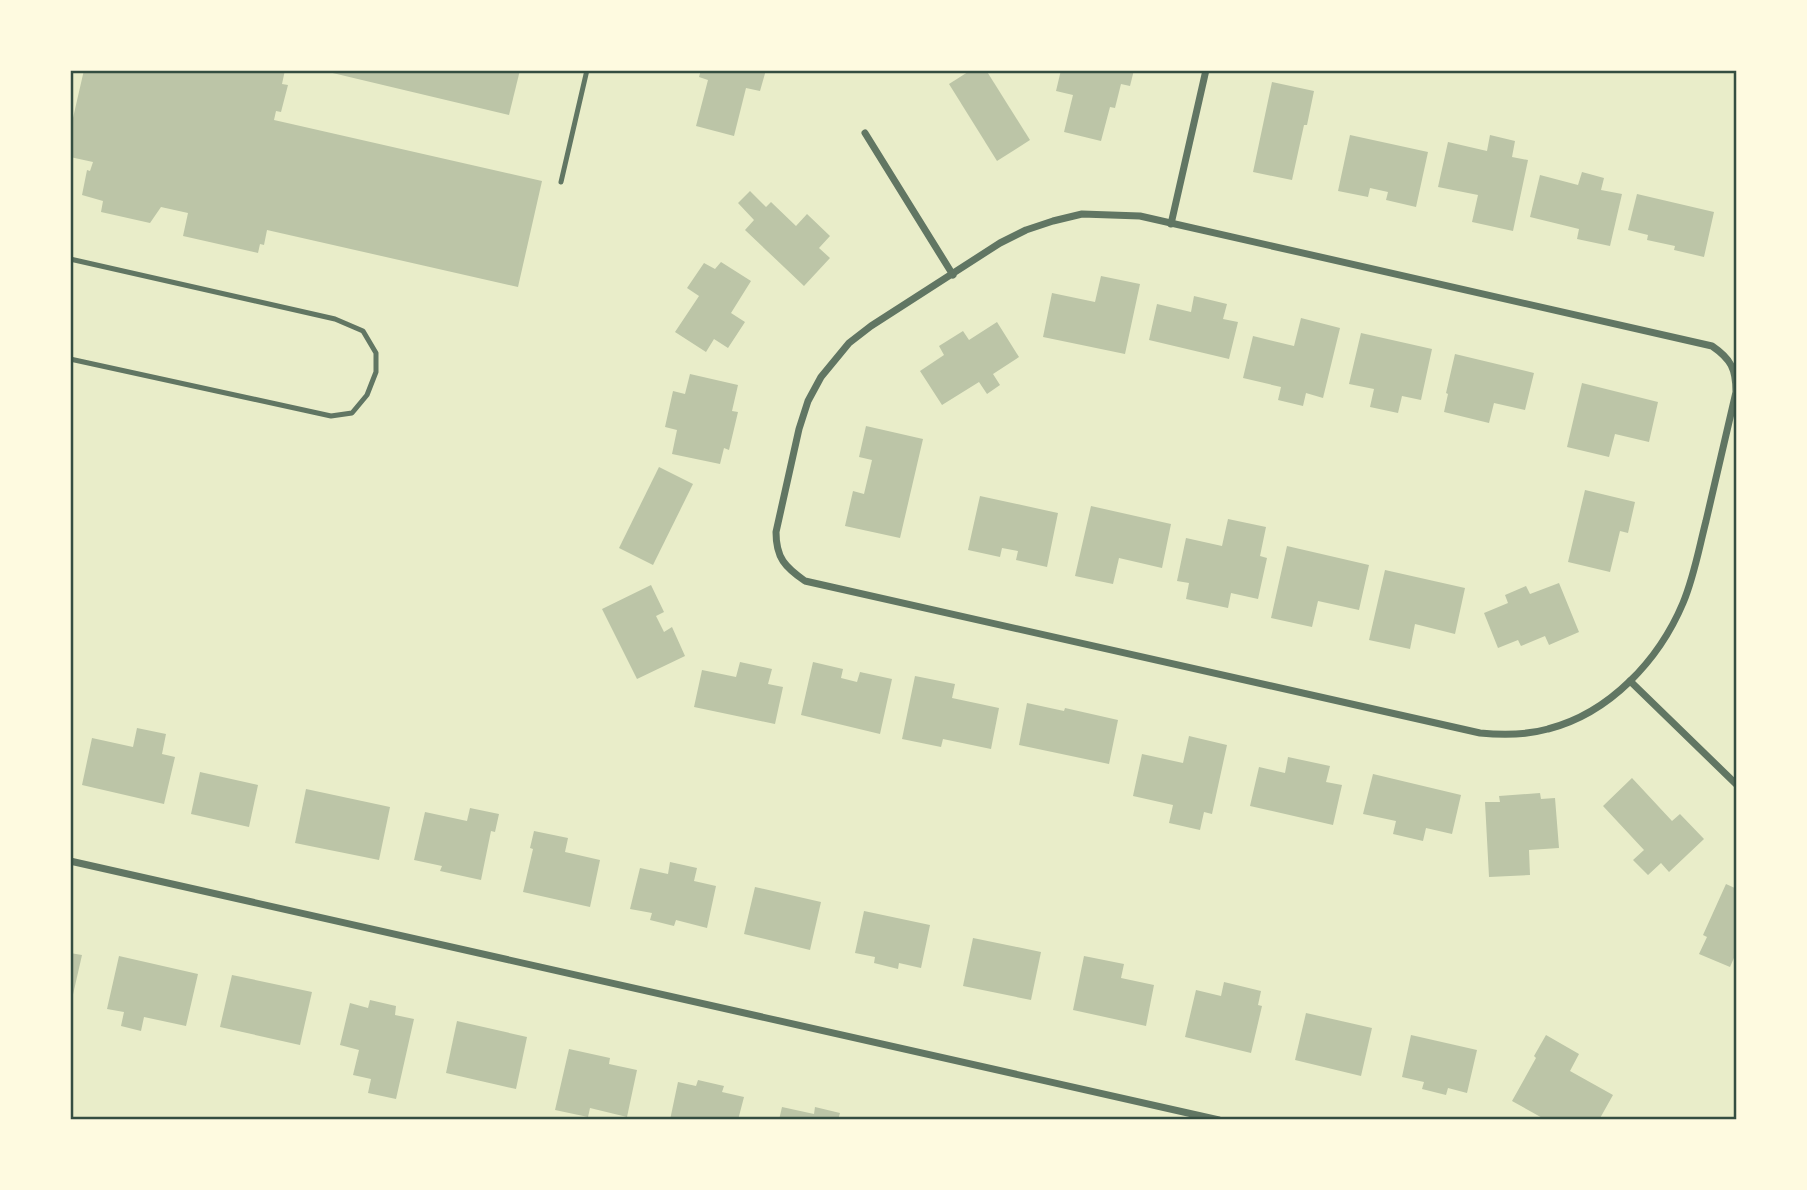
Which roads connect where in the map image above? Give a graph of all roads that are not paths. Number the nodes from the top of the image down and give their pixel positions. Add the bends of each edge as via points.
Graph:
1 (587, 70) edge
2 (1206, 70) edge
3 (864, 133) dead end
4 (561, 182) dead end
5 (1171, 224) junction
6 (70, 259) edge
7 (953, 275) junction
8 (70, 359) edge
9 (1630, 681) junction
10 (1737, 785) edge
11 (70, 861) edge
12 (1219, 1120) edge

1 - 4 lane
2 - 5 street
3 - 7 street
5 - 7 street via 1140,216 1082,214 1026,230
5 - 9 street via 1712,346 1728,360 1736,392 1692,579 1664,639
6 - 8 lane via 335,319 363,331 376,353 376,372 367,395 352,413 331,416
7 - 9 street via 859,335 814,389 799,429 776,532 781,559 805,581 1480,733 1551,729 1591,712
9 - 10 street
11 - 12 street

